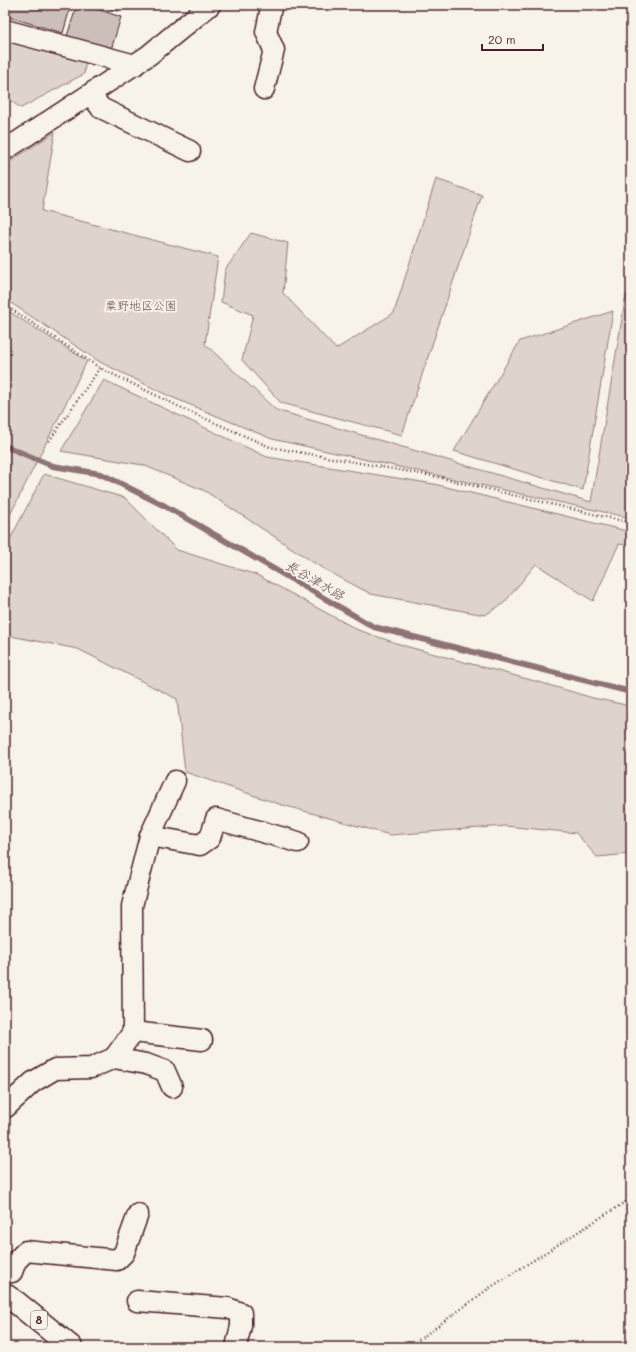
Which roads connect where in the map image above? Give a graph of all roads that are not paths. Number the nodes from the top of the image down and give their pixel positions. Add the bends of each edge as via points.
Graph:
1 (210, 5) edge
2 (268, 5) edge
3 (5, 30) edge
4 (134, 65) junction
5 (264, 90) dead end
6 (90, 94) junction
7 (5, 150) edge
8 (190, 151) dead end
9 (175, 781) dead end
10 (150, 836) junction
11 (298, 842) dead end
12 (134, 1032) junction
13 (202, 1040) dead end
14 (114, 1058) junction
15 (172, 1078) dead end
16 (7, 1104) edge
17 (138, 1214) dead end
18 (8, 1268) edge
19 (11, 1299) edge
20 (137, 1301) dead end
21 (71, 1347) edge
22 (236, 1347) edge

1 - 4 street via 149,56
2 - 5 street via 271,8 266,32 274,50
3 - 4 street
4 - 6 street
6 - 7 street
6 - 8 street via 101,108
9 - 10 street
10 - 11 street via 200,845 210,838 216,819
10 - 12 street via 132,906
12 - 13 street
12 - 14 street
14 - 15 street via 146,1064
14 - 16 street via 91,1068 55,1069 33,1082
17 - 18 street via 124,1253 117,1260 26,1251
18 - 19 street
19 - 21 main road, 8
20 - 22 street via 228,1308 241,1313

